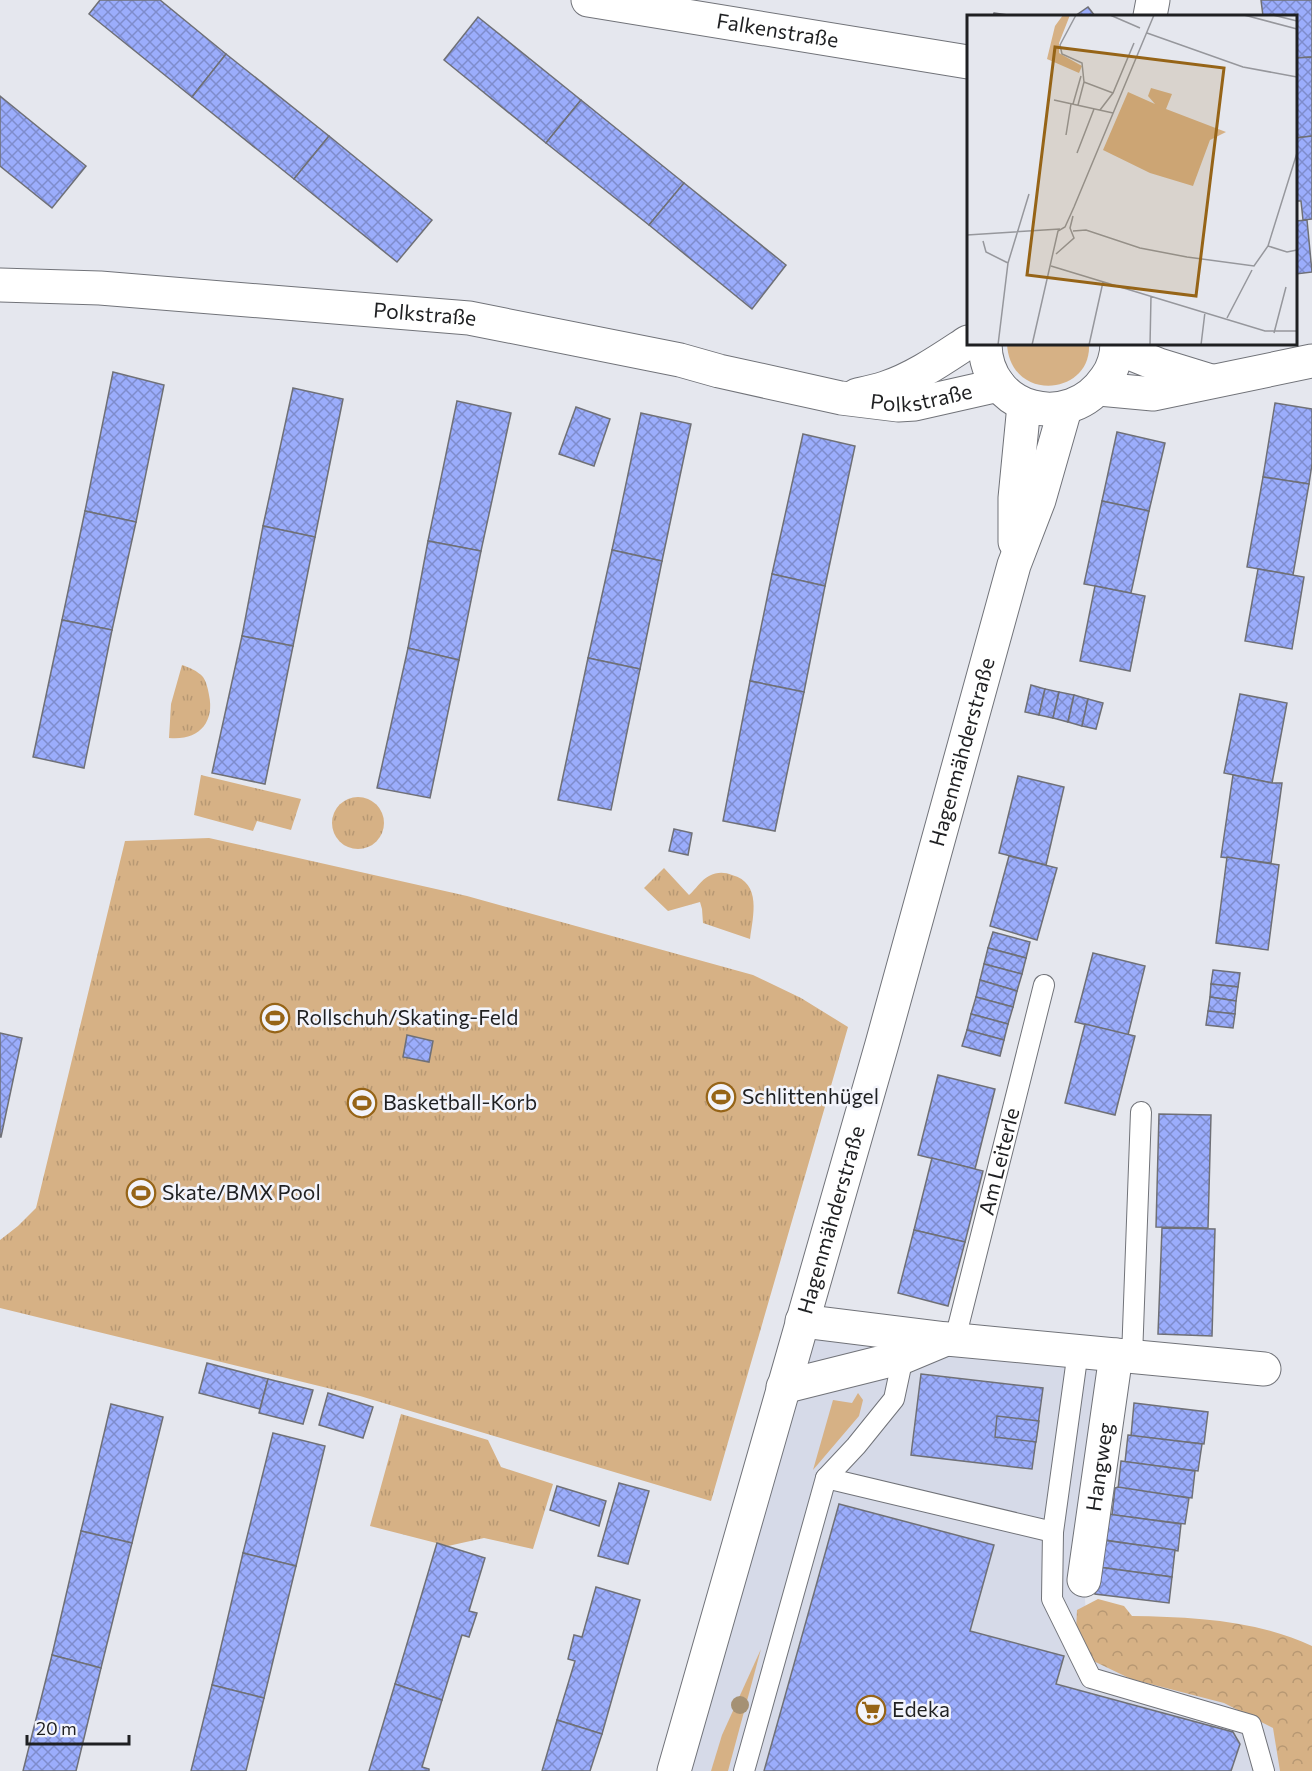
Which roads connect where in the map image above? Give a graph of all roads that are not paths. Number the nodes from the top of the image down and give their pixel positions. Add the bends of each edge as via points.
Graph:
1 (588, 0) edge
2 (1153, 0) edge
3 (725, 11) edge
4 (1150, 15) edge
5 (967, 62) edge
6 (0, 285) edge
7 (967, 343) edge
8 (985, 345) edge
9 (1117, 346) edge
10 (1312, 361) edge
11 (1213, 382) junction
12 (1099, 389) junction
13 (1011, 395) junction
14 (841, 398) junction
15 (1065, 409) junction
16 (1014, 565) junction
17 (1044, 985) dead end
18 (1141, 1112) dead end
19 (802, 1321) junction
20 (951, 1339) junction
21 (905, 1345) junction
22 (1078, 1352) junction
23 (1124, 1356) junction
24 (1264, 1369) dead end
25 (783, 1387) junction
26 (826, 1478) junction
27 (1053, 1532) junction
28 (1084, 1580) dead end
29 (674, 1771) edge
30 (744, 1771) edge
31 (1264, 1771) edge

1 - 3 street, Falkenstraße
2 - 4 street
3 - 5 street, Falkenstraße
6 - 14 street, Polkstraße via 100,288 470,318 680,360
7 - 14 street, Polkstraße via 898,383
8 - 13 street via 994,379
9 - 11 street
9 - 12 street via 1112,370
10 - 11 street
11 - 12 street via 1153,394
12 - 15 street
13 - 14 street, Polkstraße via 898,405
13 - 15 street via 1044,410
13 - 16 street, Hagenmähderstraße
15 - 16 street, Hagenmähderstraße via 1039,500
16 - 19 street, Hagenmähderstraße
17 - 20 lane, Am Leiterle
18 - 23 lane
19 - 21 street
19 - 25 street, Hagenmähderstraße
20 - 21 street
20 - 22 street
21 - 25 street
21 - 26 lane via 894,1399
22 - 23 street
22 - 27 lane
23 - 24 street
23 - 28 street, Hangweg
25 - 29 street, Hagenmähderstraße
26 - 27 lane
26 - 30 lane
27 - 31 lane via 1052,1599 1091,1678 1251,1725

